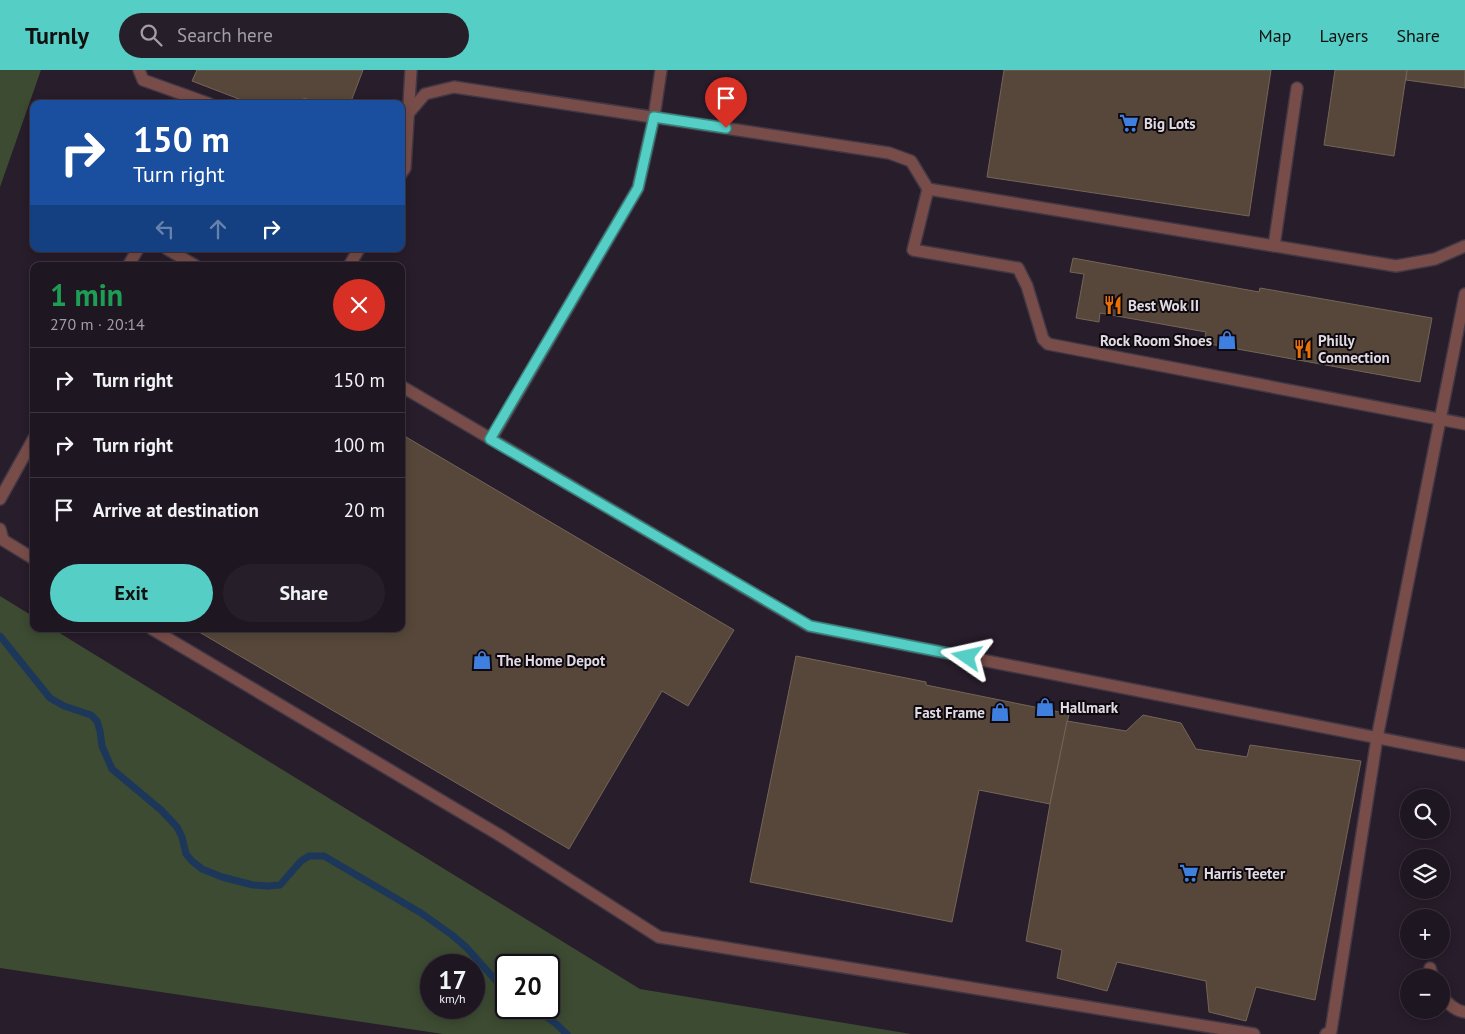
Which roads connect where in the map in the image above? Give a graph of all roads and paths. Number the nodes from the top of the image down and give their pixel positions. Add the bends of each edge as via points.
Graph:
1 (139, 70) edge
2 (412, 70) edge
3 (661, 70) edge
4 (1297, 88) dead end
5 (199, 100) edge
6 (654, 117) junction
7 (405, 118) edge
8 (405, 168) edge
9 (928, 189) junction
10 (1274, 246) junction
11 (1465, 246) edge
12 (172, 252) edge
13 (189, 262) edge
14 (1465, 294) edge
15 (405, 388) edge
16 (1440, 418) junction
17 (1465, 424) edge
18 (490, 439) junction
19 (30, 445) edge
20 (0, 499) edge
21 (0, 528) edge
22 (30, 557) edge
23 (157, 632) edge
24 (1377, 738) junction
25 (1465, 756) edge
26 (1450, 1005) edge
27 (1465, 1012) edge
28 (1254, 1034) edge
29 (1326, 1034) edge

1 - 5 lane via 143,80
2 - 7 lane
3 - 6 lane
4 - 10 lane
6 - 7 lane via 454,86 425,94
6 - 9 lane via 888,153 911,161
6 - 18 lane via 638,188
7 - 8 lane
9 - 10 lane
9 - 16 lane via 913,250 1018,268 1027,286 1042,339 1048,344
10 - 11 lane via 1396,266 1434,259
12 - 13 lane
14 - 16 lane
15 - 18 lane
16 - 17 lane
16 - 24 lane
18 - 24 lane via 810,626
19 - 20 lane
21 - 22 lane via 3,540
23 - 28 lane via 501,836 659,937
24 - 25 lane
24 - 29 lane via 1331,1031
26 - 27 lane

